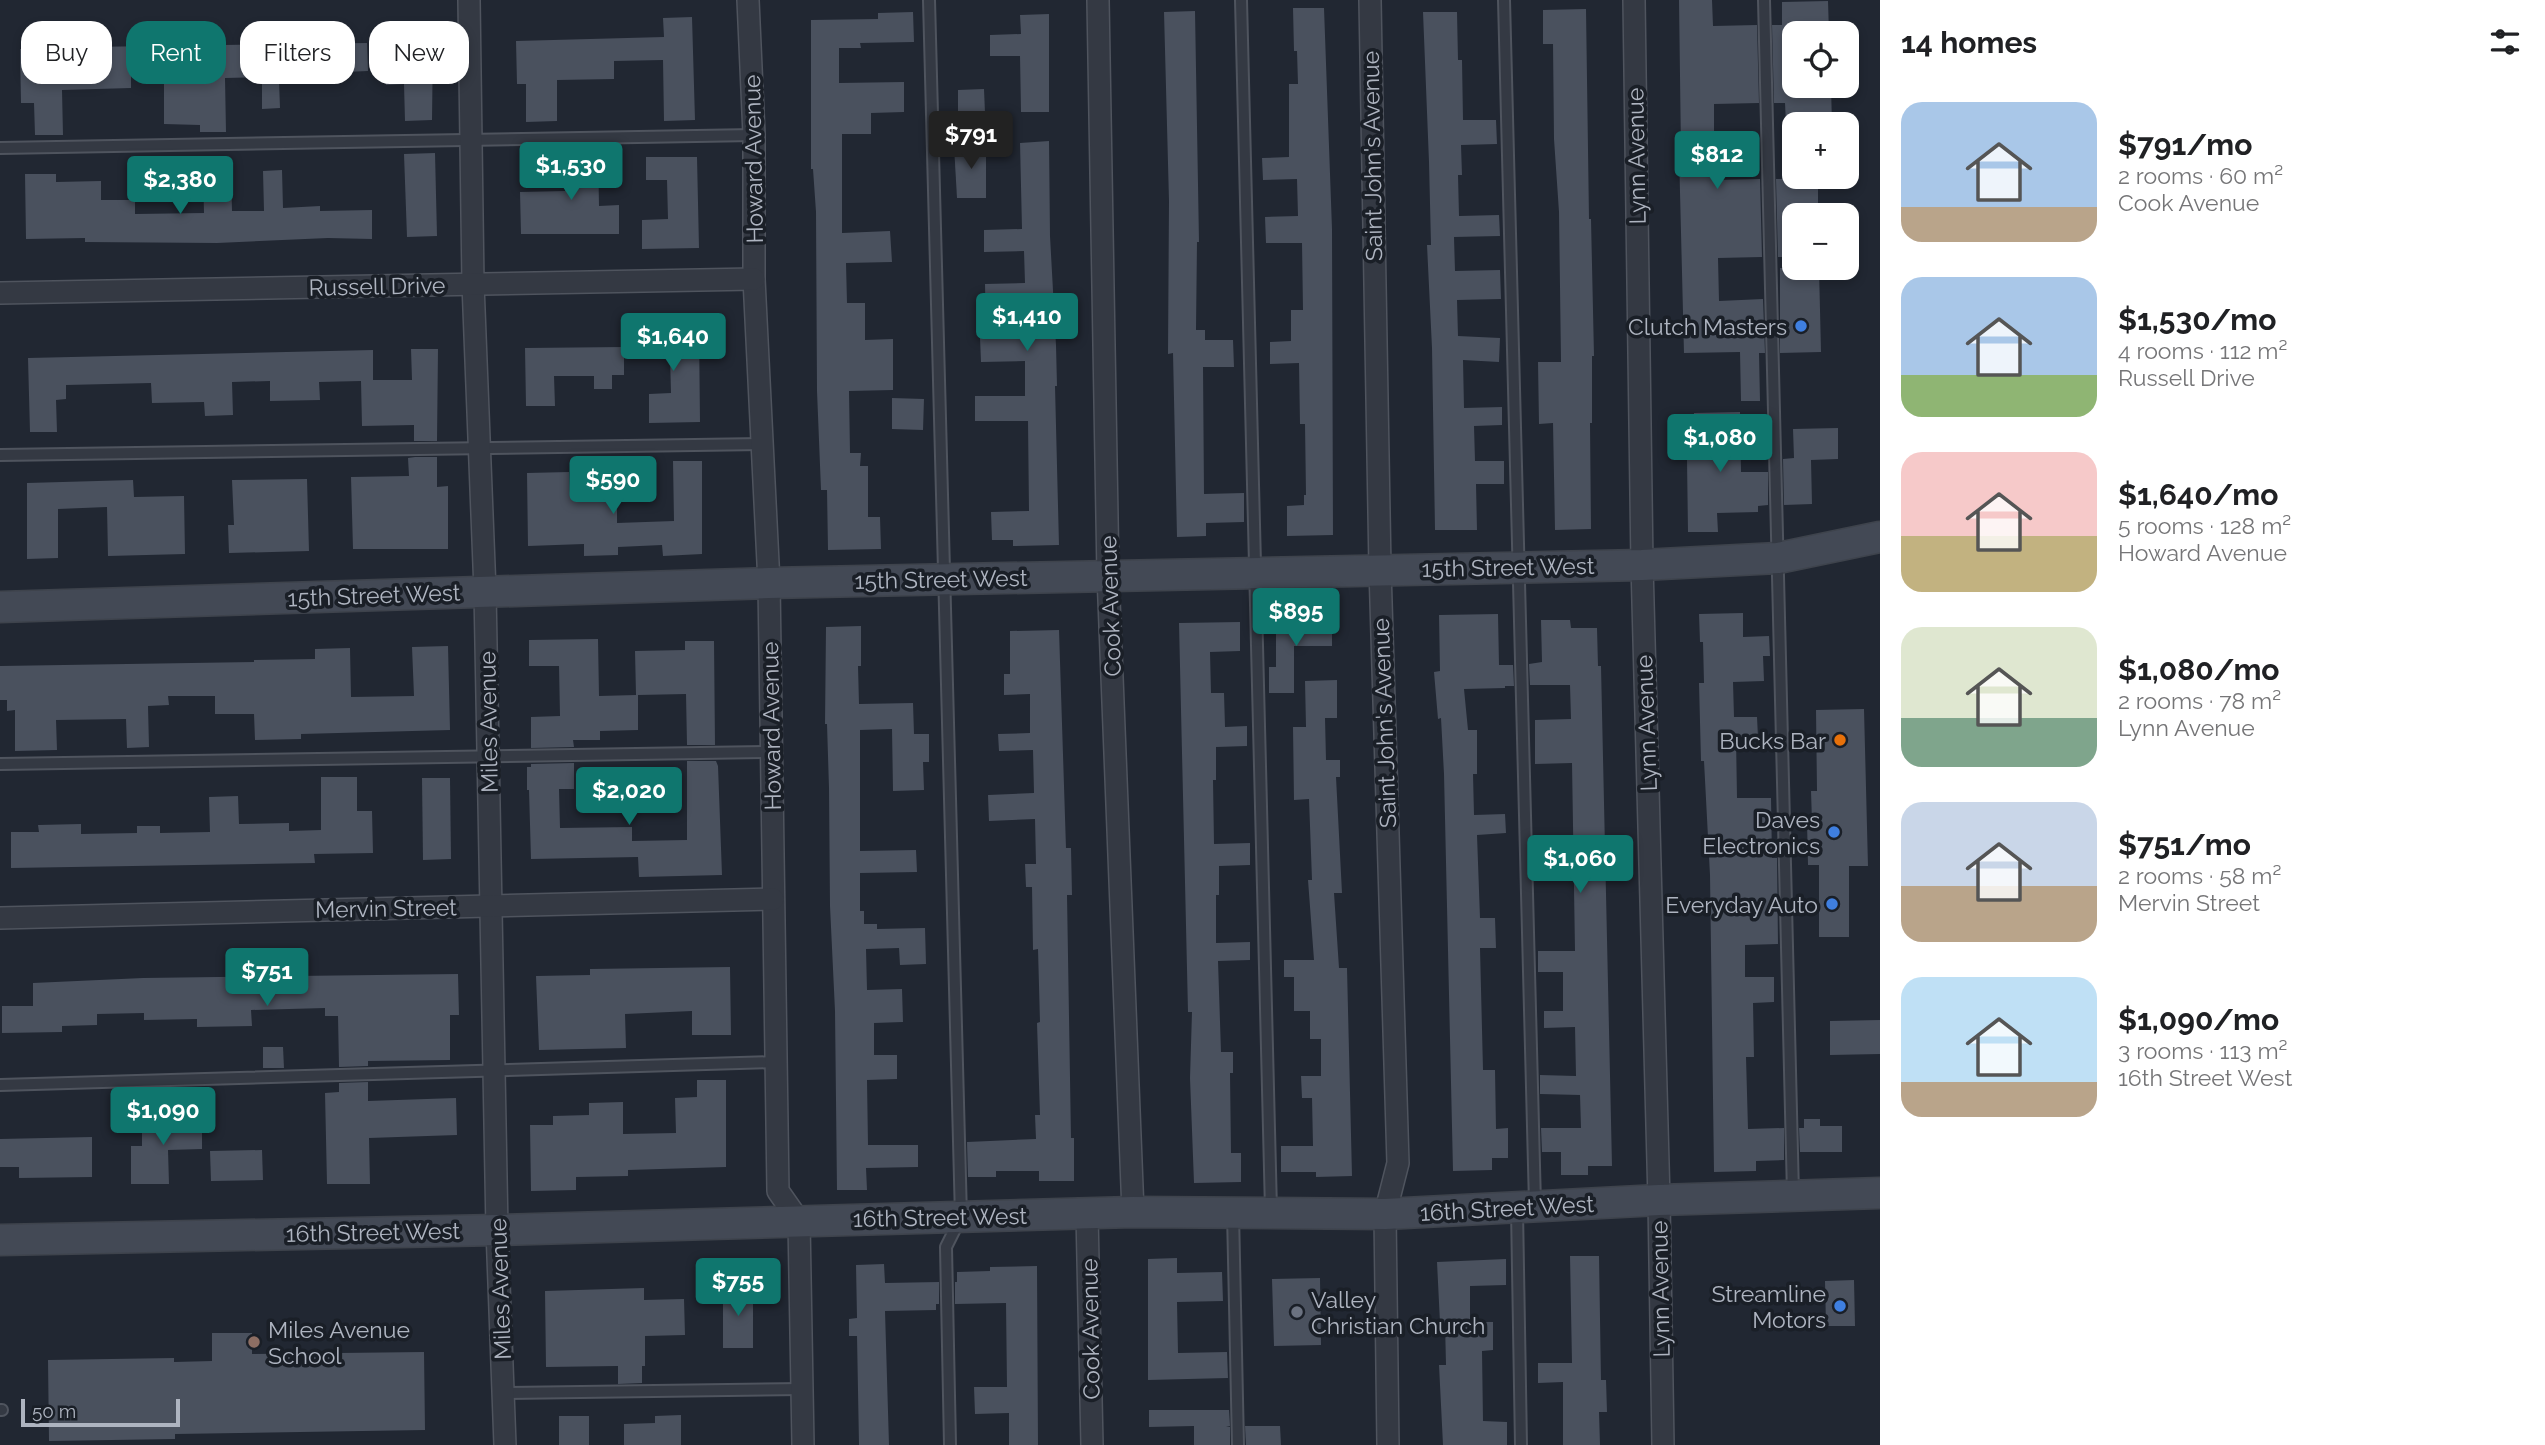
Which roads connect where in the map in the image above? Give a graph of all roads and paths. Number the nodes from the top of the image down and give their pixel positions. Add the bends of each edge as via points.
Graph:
1 (469, 0) edge
2 (748, 0) edge
3 (929, 0) edge
4 (1098, 0) edge
5 (1241, 0) edge
6 (1370, 0) edge
7 (1504, 0) edge
8 (1634, 0) edge
9 (1764, 0) edge
10 (754, 135) junction
11 (472, 141) junction
12 (0, 148) edge
13 (754, 279) junction
14 (473, 285) junction
15 (0, 293) edge
16 (762, 444) junction
17 (479, 446) junction
18 (0, 455) edge
19 (1880, 537) edge
20 (1778, 558) junction
21 (1642, 565) junction
22 (1520, 567) junction
23 (1380, 569) junction
24 (1255, 572) junction
25 (1108, 575) junction
26 (944, 579) junction
27 (769, 583) junction
28 (485, 591) junction
29 (0, 607) edge
30 (771, 752) junction
31 (489, 755) junction
32 (0, 764) edge
33 (773, 899) junction
34 (492, 906) junction
35 (0, 918) edge
36 (776, 1062) junction
37 (496, 1070) junction
38 (0, 1085) edge
39 (1880, 1193) edge
40 (1793, 1196) junction
41 (1659, 1200) junction
42 (1526, 1207) junction
43 (1133, 1212) junction
44 (1233, 1213) junction
45 (1271, 1213) junction
46 (1087, 1214) junction
47 (1385, 1214) junction
48 (961, 1217) junction
49 (799, 1221) junction
50 (497, 1230) junction
51 (0, 1240) edge
52 (802, 1389) junction
53 (503, 1393) junction
54 (505, 1445) edge
55 (803, 1445) edge
56 (950, 1445) edge
57 (1092, 1445) edge
58 (1238, 1445) edge
59 (1388, 1445) edge
60 (1521, 1445) edge
61 (1662, 1445) edge

1 - 11 street, Miles Avenue
2 - 10 street, Howard Avenue
3 - 26 lane
4 - 25 street, Cook Avenue
5 - 24 lane
6 - 23 street, Saint John's Avenue
7 - 22 lane
8 - 21 street, Lynn Avenue
9 - 20 lane
10 - 11 lane
10 - 13 street, Howard Avenue
11 - 12 lane
11 - 14 street, Miles Avenue
13 - 14 street, Russell Drive
13 - 16 street, Howard Avenue
14 - 15 street, Russell Drive
14 - 17 street, Miles Avenue
16 - 17 lane
16 - 27 street, Howard Avenue
17 - 18 lane
17 - 28 street, Miles Avenue
19 - 20 street, 15th Street West
20 - 21 street, 15th Street West
20 - 40 lane
21 - 22 street, 15th Street West
21 - 41 street, Lynn Avenue
22 - 23 street, 15th Street West
22 - 42 lane
23 - 24 street, 15th Street West
23 - 47 street, Saint John's Avenue via 1398,1163
24 - 25 street, 15th Street West
24 - 45 lane
25 - 26 street, 15th Street West
25 - 43 street, Cook Avenue
26 - 27 street, 15th Street West
26 - 48 lane
27 - 28 street, 15th Street West
27 - 30 street, Howard Avenue
28 - 29 street, 15th Street West
28 - 31 street, Miles Avenue
30 - 31 lane
30 - 33 street, Howard Avenue
31 - 32 lane
31 - 34 street, Miles Avenue
33 - 34 street, Mervin Street
33 - 36 street, Howard Avenue
34 - 35 street, Mervin Street
34 - 37 street, Miles Avenue
36 - 37 lane
36 - 49 street, Howard Avenue via 778,1191
37 - 38 lane
37 - 50 street, Miles Avenue
39 - 40 street, 16th Street West
40 - 41 street, 16th Street West
41 - 42 street, 16th Street West
41 - 61 street, Lynn Avenue
42 - 47 street, 16th Street West
42 - 60 lane
43 - 44 street, 16th Street West
43 - 46 street, 16th Street West
44 - 45 street, 16th Street West
44 - 58 lane
45 - 47 street, 16th Street West
46 - 48 street, 16th Street West
46 - 57 street, Cook Avenue
47 - 59 street, Saint John's Avenue
48 - 49 street, 16th Street West
48 - 56 lane via 946,1247
49 - 50 street, 16th Street West
49 - 52 street
50 - 51 street, 16th Street West
50 - 53 street, Miles Avenue
52 - 53 lane
52 - 55 street
53 - 54 street, Miles Avenue

